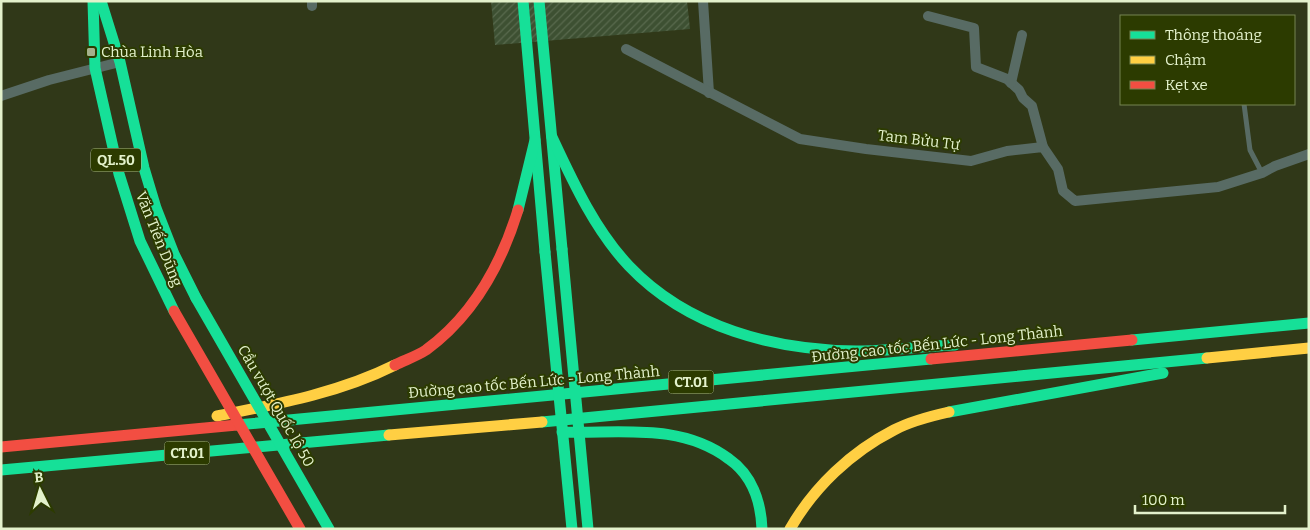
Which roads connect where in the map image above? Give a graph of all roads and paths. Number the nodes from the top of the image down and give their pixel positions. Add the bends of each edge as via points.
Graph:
1 (93, 1) edge
2 (101, 1) edge
3 (523, 1) edge
4 (539, 1) edge
5 (703, 1) edge
6 (928, 16) dead end
7 (1022, 35) dead end
8 (626, 49) dead end
9 (120, 62) junction
10 (95, 68) junction
11 (1011, 83) junction
12 (709, 93) junction
13 (1, 96) edge
14 (1244, 105) edge
15 (552, 137) junction
16 (535, 140) junction
17 (1043, 147) junction
18 (1309, 154) edge
19 (1262, 173) junction
20 (196, 298) joint
21 (1309, 323) edge
22 (1296, 324) junction
23 (1303, 349) edge
24 (373, 436) junction
25 (86, 439) junction
26 (1, 447) edge
27 (1, 470) edge
28 (300, 529) edge
29 (329, 529) edge
30 (572, 529) edge
31 (588, 529) edge
32 (762, 529) edge
33 (790, 529) edge

1 - 10 highway, Văn Tiến Dũng / QL.50
2 - 9 highway, Văn Tiến Dũng / QL.50
3 - 16 highway
4 - 15 highway
5 - 12 street
6 - 11 street via 974,28 976,67
7 - 11 street
8 - 12 street, Tam Bửu Tự
9 - 10 street
9 - 20 highway, Văn Tiến Dũng / QL.50 via 156,208
10 - 13 street
10 - 28 highway, Văn Tiến Dũng / QL.50, bridge via 119,174 150,265
11 - 17 street via 1032,106
12 - 17 street, Tam Bửu Tự via 800,139 971,161 1007,151
14 - 19 lane via 1250,150
15 - 22 highway via 572,181 630,267 685,310 737,334 803,348 857,351
15 - 31 highway, bridge
16 - 25 highway via 516,222 492,278 463,316 425,350 370,378 311,397
16 - 30 highway, bridge
17 - 19 street via 1058,169 1063,191 1075,201 1218,187
18 - 19 street
20 - 29 highway, Cầu vượt Quốc lộ 50 / QL.50, bridge
21 - 22 highway, Đường cao tốc Bến Lức - Long Thành / CT.01
22 - 25 highway, Đường cao tốc Bến Lức - Long Thành / CT.01
23 - 24 highway, CT.01
23 - 33 highway via 941,414 896,430 834,471 812,495
24 - 27 highway, CT.01
24 - 32 highway via 545,430 675,434 700,440 724,453 742,469 758,500
25 - 26 highway, Đường cao tốc Bến Lức - Long Thành / CT.01

